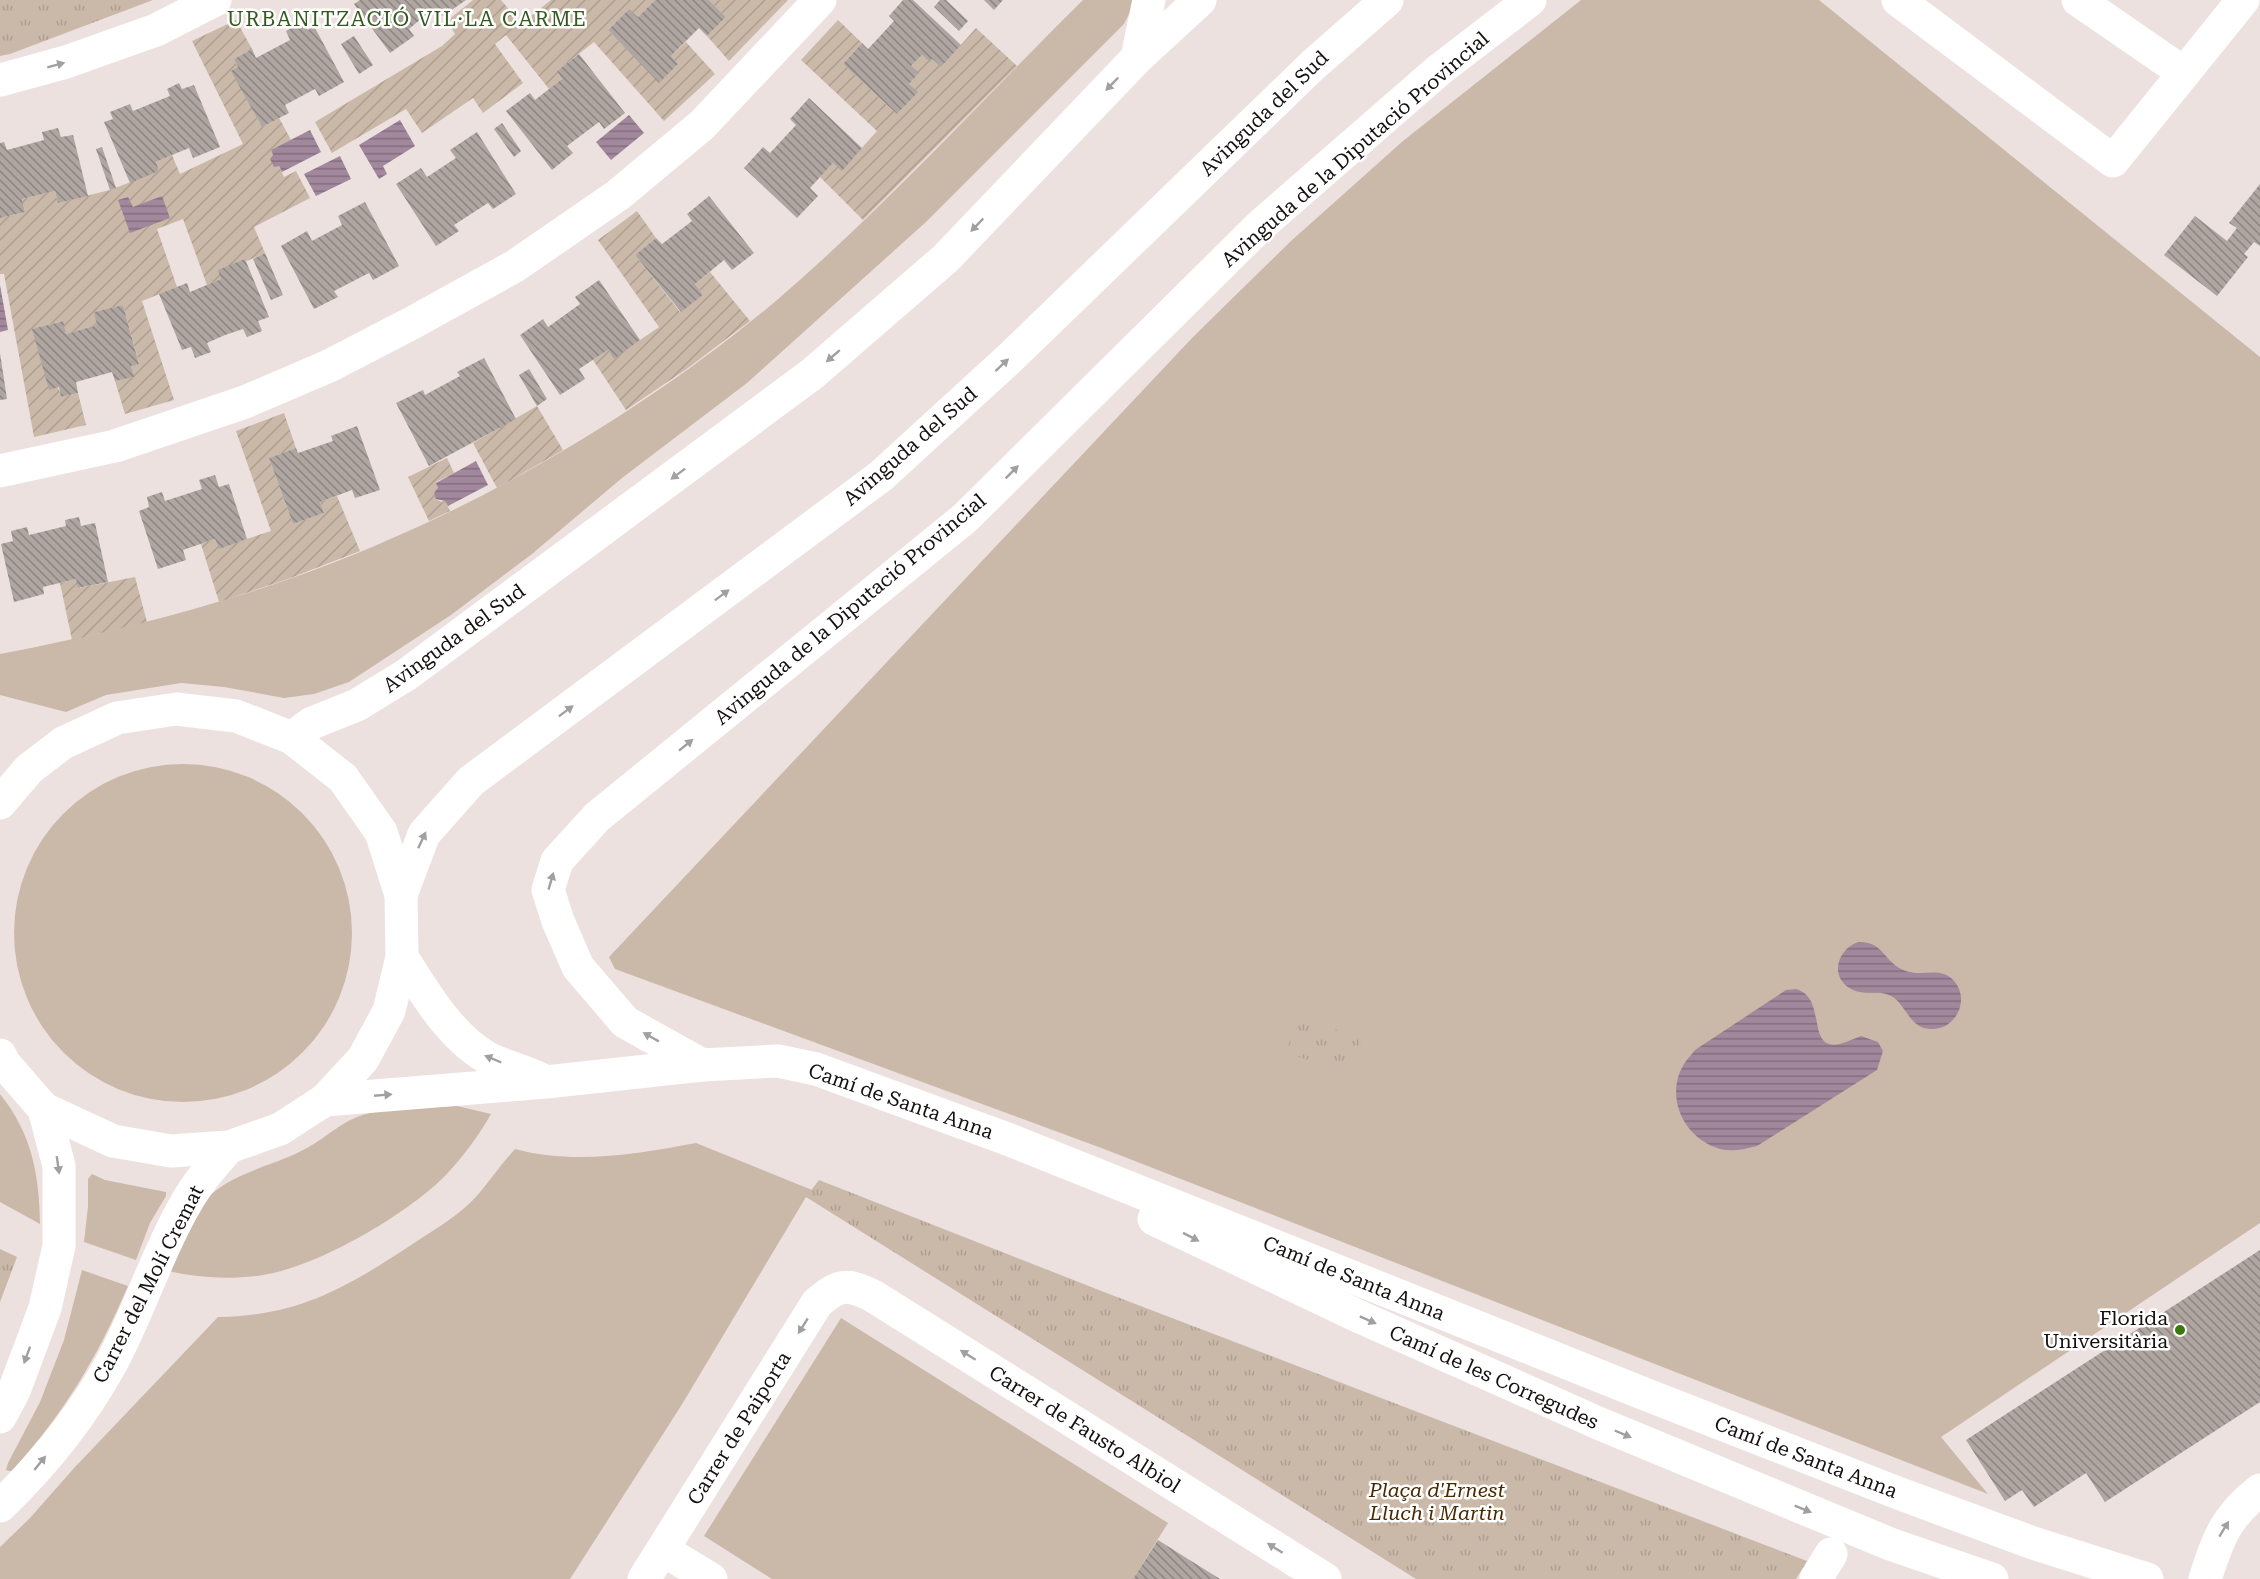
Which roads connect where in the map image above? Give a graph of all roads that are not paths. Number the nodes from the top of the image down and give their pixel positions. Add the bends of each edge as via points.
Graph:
1 (214, 0) edge
2 (820, 0) edge
3 (1149, 0) edge
4 (1200, 0) edge
5 (1386, 0) edge
6 (1530, 0) edge
7 (1898, 0) edge
8 (2078, 0) edge
9 (2243, 0) edge
10 (1137, 58) junction
11 (2184, 73) junction
12 (0, 80) edge
13 (0, 471) edge
14 (292, 738) junction
15 (0, 802) edge
16 (401, 895) junction
17 (402, 957) junction
18 (0, 1055) edge
19 (702, 1065) junction
20 (546, 1082) junction
21 (325, 1100) junction
22 (44, 1109) junction
23 (1010, 1140) junction
24 (229, 1147) junction
25 (843, 1286) joint
26 (0, 1417) edge
27 (2260, 1490) edge
28 (0, 1506) edge
29 (663, 1550) junction
30 (644, 1579) edge
31 (711, 1579) edge
32 (1325, 1579) edge
33 (1992, 1579) edge
34 (2147, 1579) edge
35 (2205, 1579) edge

12 -> 1 street via 66,62 156,30
2 - 13 street via 702,125 618,195 515,266 329,366 245,402 115,446
3 - 10 street
4 - 10 street, Avinguda del Sud
16 -> 5 street, Avinguda del Sud via 424,834 471,781 881,476 1010,358 1313,64
19 -> 6 street, Avinguda de la Diputació Provincial via 625,1022 578,967 548,890 557,861 597,817 965,518 1261,225 1439,70
7 - 11 street via 2113,161
8 - 11 street
9 - 11 street
10 -> 14 street, Avinguda del Sud via 946,258 812,374 406,675 357,705 312,723
14 - 15 street via 236,716 176,709 117,718 63,743 29,769
14 - 16 street via 343,778 381,832
16 - 17 street
20 -> 17 street via 486,1057 455,1031
17 - 21 street via 389,1011 379,1030 363,1059
18 - 22 street
19 - 20 street, Camí de Santa Anna
19 - 23 street, Camí de Santa Anna via 778,1061 816,1069
21 -> 20 street, Camí de Santa Anna
21 - 24 street via 280,1129
22 - 24 street via 113,1140 171,1151
22 -> 26 street via 59,1167 59,1246 45,1308 14,1391
23 -> 33 street, Camí de les Corregudes via 1110,1197 1371,1322 1779,1499 1890,1544
23 - 34 street, Camí de Santa Anna via 1898,1493 2033,1543
28 -> 24 street, Carrer del Molí Cremat via 76,1419 112,1362 185,1205
25 -> 29 street, Carrer de Paiporta via 817,1304
32 -> 25 street, Carrer de Fausto Albiol via 873,1296
35 -> 27 street via 2218,1539 2232,1516
29 - 30 street, Carrer de Paiporta
29 - 31 street

